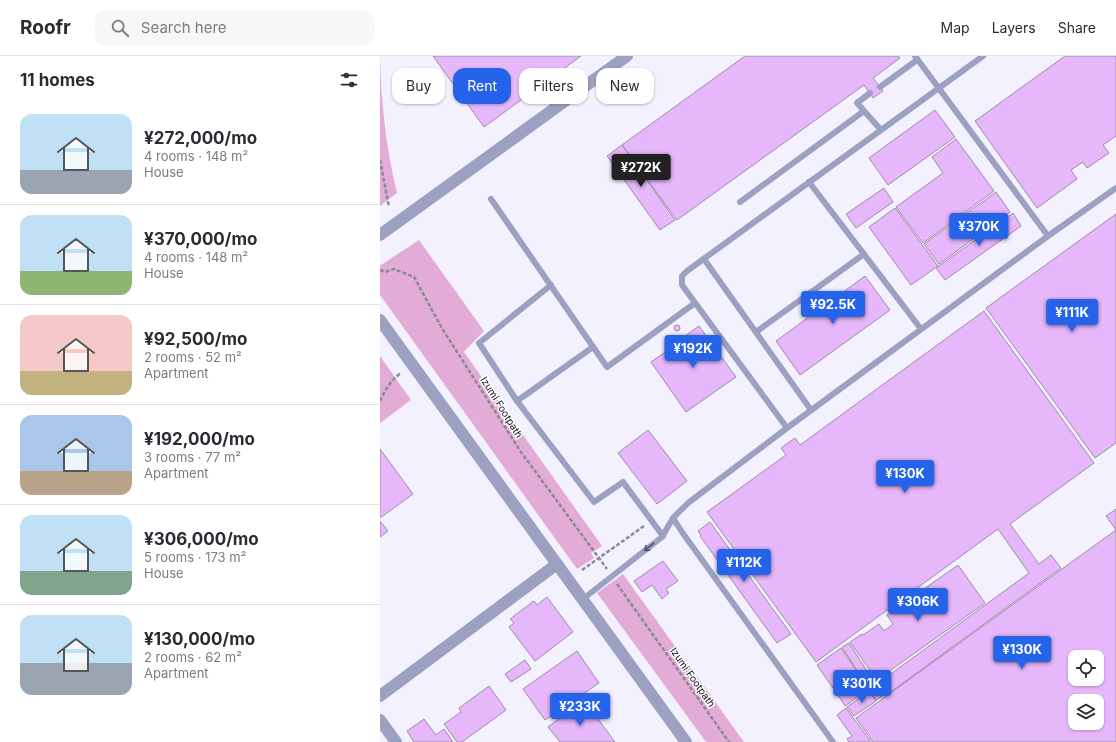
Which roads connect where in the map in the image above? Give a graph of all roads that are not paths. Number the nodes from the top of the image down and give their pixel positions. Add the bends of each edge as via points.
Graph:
1 (626, 56) edge
2 (983, 56) edge
3 (916, 58) edge
4 (880, 87) dead end
5 (938, 88) junction
6 (870, 94) dead end
7 (864, 111) junction
8 (881, 130) junction
9 (810, 182) junction
10 (1116, 188) edge
11 (491, 199) dead end
12 (740, 202) dead end
13 (380, 235) edge
14 (1048, 236) junction
15 (864, 254) junction
16 (704, 259) junction
17 (550, 285) junction
18 (694, 303) junction
19 (380, 320) edge
20 (921, 329) junction
21 (756, 332) junction
22 (593, 347) junction
23 (517, 401) junction
24 (811, 410) junction
25 (787, 428) junction
26 (673, 518) junction
27 (663, 536) junction
28 (558, 564) junction
29 (583, 599) junction
30 (380, 696) edge
31 (380, 720) edge
32 (396, 742) edge
33 (686, 742) edge
34 (833, 742) edge

1 - 13 street
2 - 5 lane
3 - 4 lane
3 - 5 lane
5 - 8 lane
5 - 14 lane
6 - 7 lane via 857,103
7 - 8 lane
7 - 12 lane
8 - 9 lane
9 - 15 lane
9 - 16 lane
10 - 14 lane
11 - 17 lane
14 - 20 lane
15 - 20 lane
15 - 21 lane
16 - 18 lane via 682,276 682,285
16 - 21 lane
17 - 22 lane
17 - 23 lane via 479,343
18 - 22 lane via 607,368
18 - 25 lane
19 - 28 street
20 - 24 lane
21 - 24 lane
22 - 23 lane
23 - 27 lane via 594,502 623,482
24 - 25 lane
25 - 26 lane via 688,503
26 - 27 lane
26 - 34 lane
27 -> 29 lane
28 - 29 street
28 - 30 street
29 - 33 street
31 - 32 street

